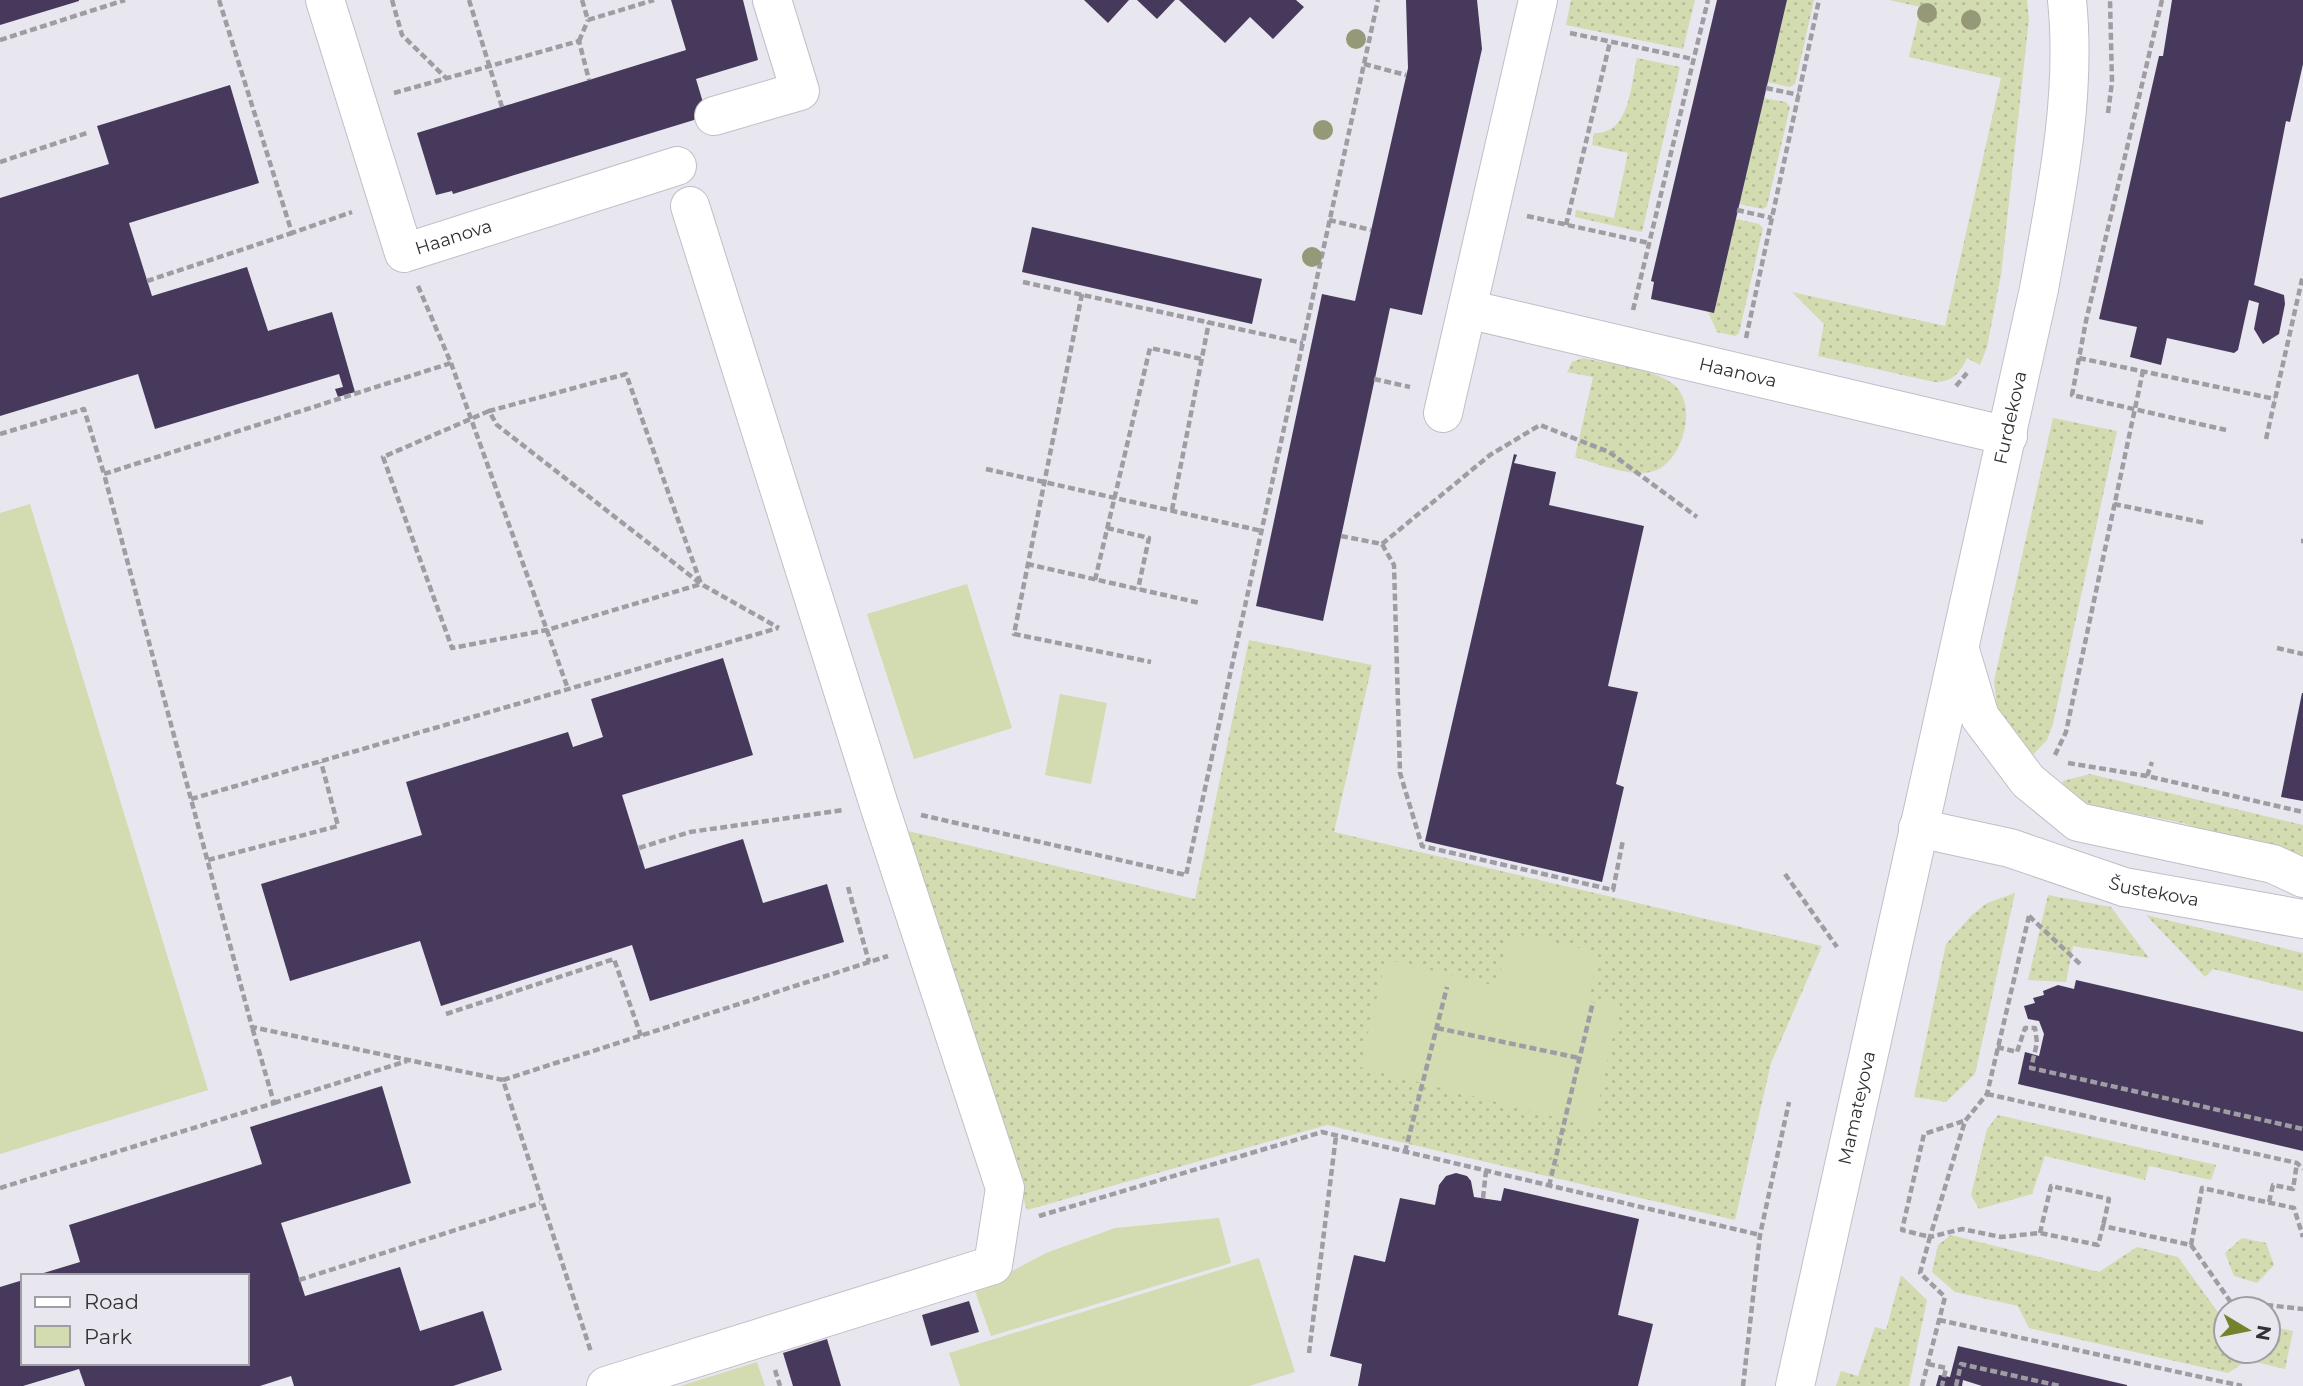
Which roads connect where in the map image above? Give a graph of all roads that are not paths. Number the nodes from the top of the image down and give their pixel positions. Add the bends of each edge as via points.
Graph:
1 (325, 0) edge
2 (772, 0) edge
3 (2067, 0) edge
4 (1548, 15) edge
5 (714, 116) dead end
6 (677, 166) dead end
7 (690, 206) dead end
8 (1469, 298) junction
9 (1430, 401) road end
10 (2008, 436) junction
11 (1959, 648) junction
12 (2078, 822) junction
13 (1918, 828) junction
14 (2010, 848) junction
15 (2303, 878) edge
16 (2303, 919) edge
17 (598, 1370) edge
18 (1794, 1386) edge

1 - 6 street, Haanova via 404,253
2 - 5 street via 800,91
3 - 10 street, Furdekova via 2070,70 2061,154
4 - 8 street
7 - 17 street via 1005,1188 993,1265
8 - 9 street
8 - 10 street, Haanova via 1730,370
10 - 11 street, Furdekova
11 - 12 street via 1980,717 2028,781
11 - 13 street, Furdekova
12 - 14 street
12 - 15 street via 2273,864
13 - 14 street, Šustekova
13 - 18 street, Mamateyova
14 - 16 street, Šustekova via 2124,887

